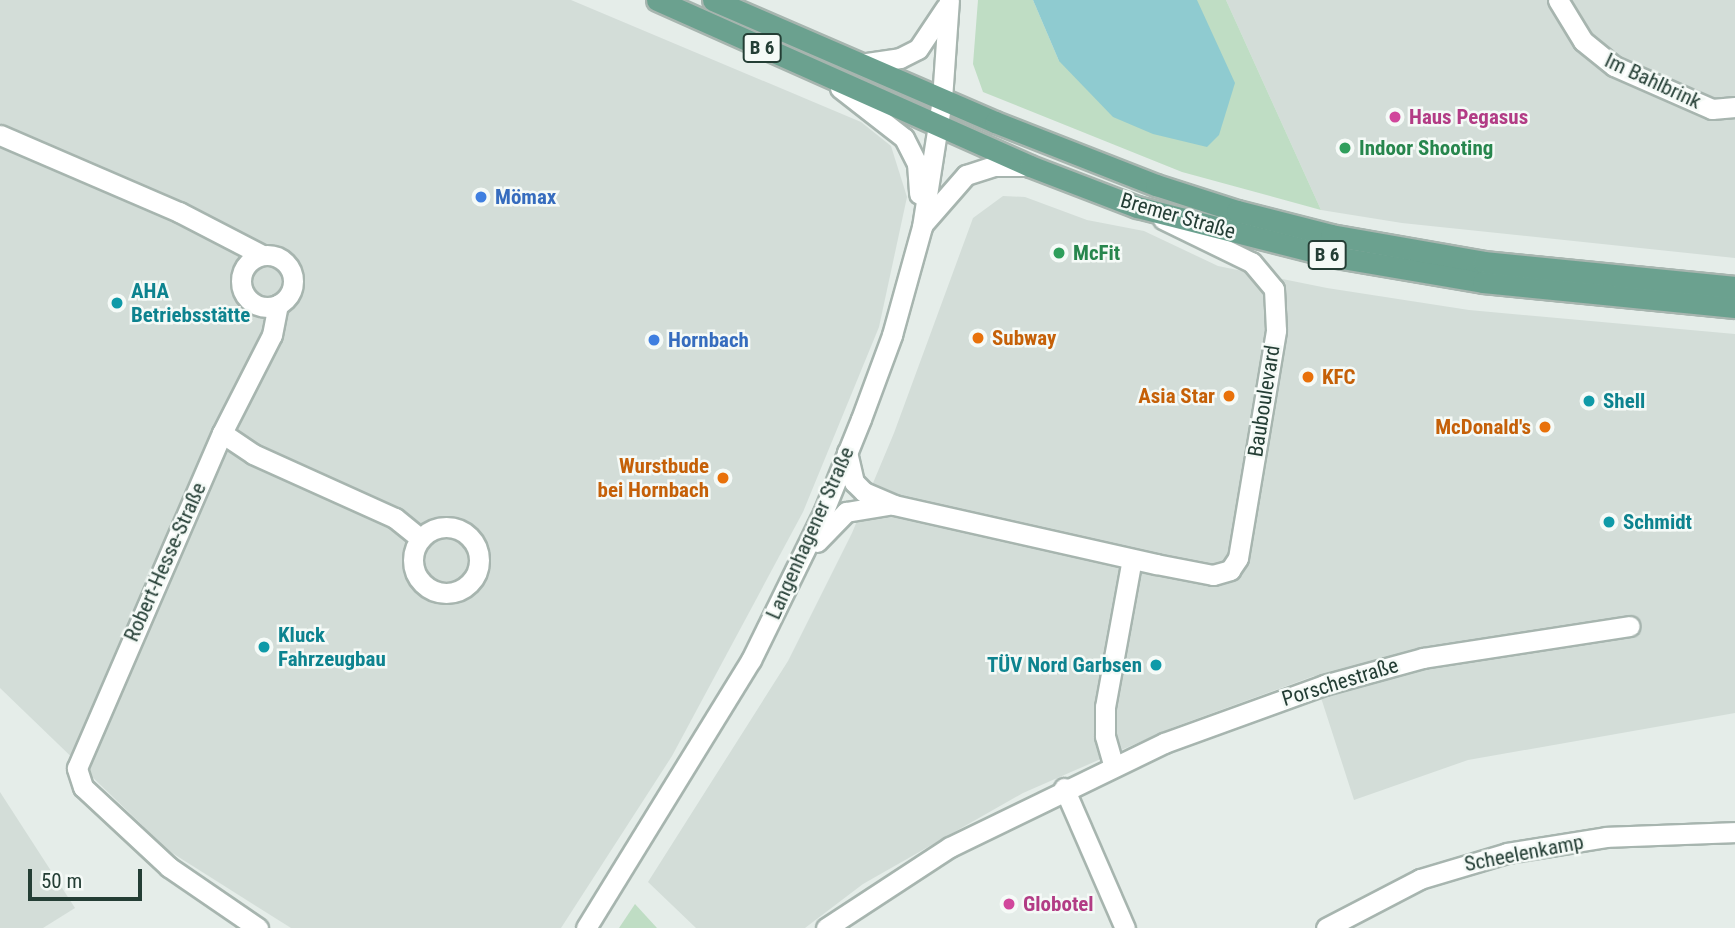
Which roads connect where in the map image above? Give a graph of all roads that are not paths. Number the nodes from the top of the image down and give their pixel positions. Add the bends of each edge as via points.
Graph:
1 (657, 0) edge
2 (713, 0) edge
3 (1558, 0) edge
4 (949, 2) edge
5 (860, 64) junction
6 (818, 73) junction
7 (942, 99) junction
8 (1735, 107) edge
9 (938, 125) junction
10 (0, 135) edge
11 (1030, 166) junction
12 (1137, 207) junction
13 (922, 227) junction
14 (222, 235) junction
15 (262, 255) junction
16 (244, 268) junction
17 (1735, 287) edge
18 (278, 305) junction
19 (257, 306) junction
20 (1735, 307) edge
21 (262, 351) junction
22 (222, 433) junction
23 (848, 452) junction
24 (894, 505) junction
25 (420, 538) dead end
26 (802, 558) junction
27 (1132, 559) junction
28 (1630, 626) dead end
29 (1113, 764) junction
30 (1064, 788) junction
31 (1735, 832) edge
32 (258, 928) edge
33 (586, 928) edge
34 (826, 928) edge
35 (1125, 928) edge
36 (1326, 928) edge

1 - 6 main road, Bremer Straße / B 6
2 - 5 main road, Bremer Straße / B 6
3 - 8 street, Im Bahlbrink via 1583,41 1614,66 1712,108
4 - 5 street via 918,50 900,58
4 - 7 street, Langenhagener Straße
5 - 7 main road, Bremer Straße / B 6
6 - 9 main road, Bremer Straße / B 6
6 - 13 street via 883,118 908,143 917,163
7 - 9 street, Langenhagener Straße
7 - 17 main road, Bremer Straße / B 6 via 1156,185 1331,235 1484,262
9 - 11 main road, Bremer Straße / B 6
9 - 13 street, Langenhagener Straße
10 - 14 street
11 - 12 main road, Bremer Straße / B 6
11 - 13 street via 993,166 966,175
12 - 20 main road, Bremer Straße / B 6 via 1330,256 1470,280
12 - 27 street, Bauboulevard via 1251,261 1274,289 1276,330 1234,564 1213,575
13 - 23 street, Langenhagener Straße via 892,335
14 - 15 street
14 - 16 street
15 - 16 street
15 - 18 street via 279,257 292,274 292,288
16 - 19 street via 243,294
18 - 19 street
18 - 21 street, Robert-Hesse-Straße via 272,335
19 - 21 street
21 - 22 street, Robert-Hesse-Straße
22 - 25 street via 253,454 395,518
22 - 32 street, Robert-Hesse-Straße via 102,705 77,775 83,787 169,867
23 - 24 street, Bauboulevard via 854,482 864,492
23 - 26 street, Langenhagener Straße
24 - 26 street, Bauboulevard via 846,512
24 - 27 street, Bauboulevard
26 - 33 street, Langenhagener Straße via 697,753
27 - 29 street via 1105,707 1106,744
28 - 29 street, Porschestraße via 1491,645 1375,670 1261,706
29 - 30 street, Porschestraße
30 - 34 street, Porschestraße via 950,847
30 - 35 street
31 - 36 street, Scheelenkamp via 1606,838 1507,853 1420,879

